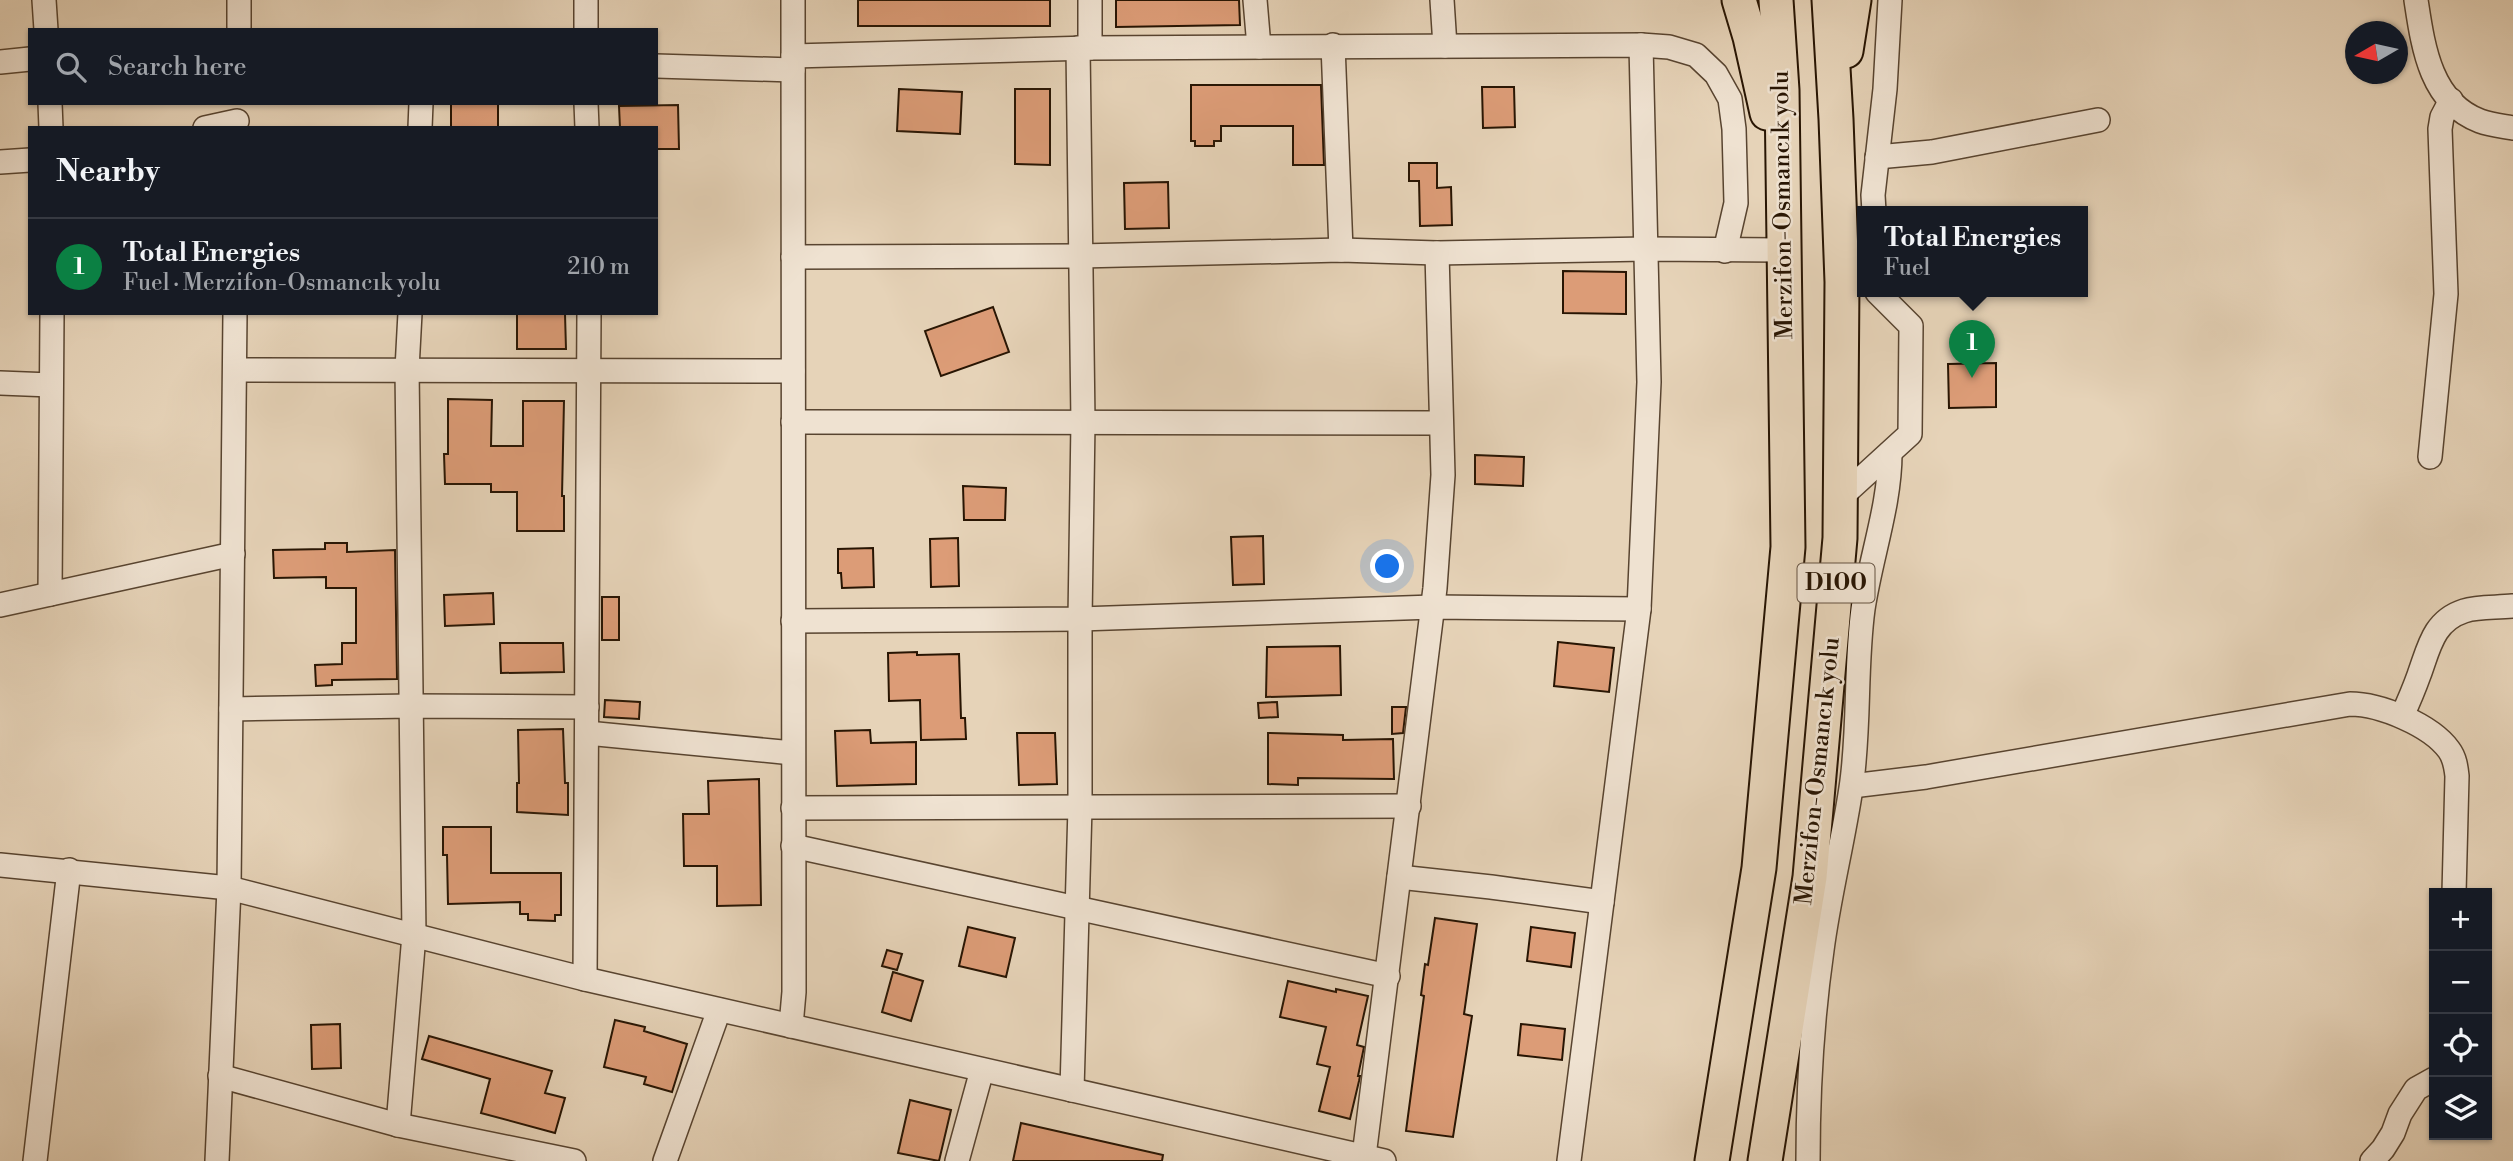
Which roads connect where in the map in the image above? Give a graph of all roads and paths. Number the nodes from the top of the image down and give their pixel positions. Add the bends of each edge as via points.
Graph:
1 (44, 0) edge
2 (239, 0) edge
3 (586, 0) edge
4 (793, 0) edge
5 (1090, 0) edge
6 (1255, 0) edge
7 (1442, 0) edge
8 (1739, 0) edge
9 (1776, 0) edge
10 (1829, 0) edge
11 (1854, 0) edge
12 (1891, 0) edge
13 (2416, 0) edge
14 (46, 28) edge
15 (239, 28) edge
16 (586, 28) edge
17 (1334, 45) junction
18 (1641, 45) junction
19 (1445, 46) junction
20 (1259, 47) junction
21 (1084, 48) junction
22 (28, 59) edge
23 (0, 62) edge
24 (793, 63) junction
25 (658, 66) edge
26 (2451, 100) junction
27 (50, 105) edge
28 (421, 105) edge
29 (586, 105) edge
30 (237, 117) edge
31 (1836, 119) junction
32 (2098, 120) dead end
33 (51, 126) edge
34 (211, 126) edge
35 (419, 126) edge
36 (587, 126) edge
37 (2513, 128) edge
38 (1877, 158) junction
39 (28, 160) edge
40 (0, 162) edge
41 (1783, 189) junction
42 (1874, 206) edge
43 (1646, 249) junction
44 (1341, 250) junction
45 (1784, 250) junction
46 (1725, 251) junction
47 (1437, 253) junction
48 (1080, 256) junction
49 (793, 257) junction
50 (1852, 266) edge
51 (1885, 297) edge
52 (52, 315) edge
53 (235, 315) edge
54 (410, 315) edge
55 (589, 315) edge
56 (407, 369) junction
57 (235, 370) junction
58 (590, 370) junction
59 (793, 371) junction
60 (0, 383) edge
61 (51, 385) junction
62 (793, 422) junction
63 (1083, 422) junction
64 (1441, 423) junction
65 (1890, 453) junction
66 (2430, 457) dead end
67 (1840, 497) junction
68 (233, 554) junction
69 (50, 594) junction
70 (0, 605) edge
71 (2513, 606) edge
72 (1433, 607) junction
73 (1639, 609) junction
74 (1080, 619) junction
75 (793, 621) junction
76 (411, 706) junction
77 (587, 707) junction
78 (231, 709) junction
79 (2402, 716) junction
80 (587, 733) junction
81 (793, 753) junction
82 (1852, 786) junction
83 (1409, 806) junction
84 (1080, 807) junction
85 (793, 808) junction
86 (793, 846) junction
87 (0, 865) edge
88 (69, 870) junction
89 (1399, 877) junction
90 (229, 888) junction
91 (2454, 888) edge
92 (1602, 902) junction
93 (1078, 908) junction
94 (414, 935) junction
95 (1388, 976) junction
96 (585, 979) junction
97 (719, 1010) junction
98 (791, 1026) junction
99 (982, 1070) junction
100 (220, 1076) junction
101 (2429, 1082) edge
102 (1072, 1090) junction
103 (398, 1125) junction
104 (1310, 1153) edge
105 (1374, 1159) edge
106 (35, 1161) edge
107 (217, 1161) edge
108 (574, 1161) edge
109 (665, 1161) edge
110 (957, 1161) edge
111 (1569, 1161) edge
112 (1712, 1161) edge
113 (1765, 1161) edge
114 (1808, 1161) edge
115 (2372, 1161) edge

1 - 14 street
2 - 15 street
3 - 16 street
4 - 24 street
5 - 21 street
6 - 20 street
7 - 19 street
8 - 41 highway
9 - 41 highway, Merzifon-Osmancık yolu / D100
10 - 31 highway, Merzifon-Osmancık yolu / D100
11 - 31 highway
12 - 38 street
13 - 26 street via 2427,60
17 - 19 street
17 - 20 street
17 - 44 street
18 - 19 street
18 - 43 street
18 - 46 street via 1696,55 1716,74 1730,99 1736,203
20 - 21 street
21 - 24 street
21 - 48 street
22 - 23 street
24 - 25 street
24 - 49 street
26 - 37 street via 2479,121
26 - 66 street via 2440,129 2446,295
27 - 33 street
28 - 35 street
29 - 36 street
30 - 34 street
31 - 50 highway, Merzifon-Osmancık yolu / D100
32 - 38 street via 1933,152
38 - 42 street
39 - 40 street
41 - 45 highway, Merzifon-Osmancık yolu / D100
43 - 46 street
43 - 47 street
43 - 73 street via 1649,382
44 - 47 street
44 - 48 street
45 - 46 street
45 - 112 highway, Merzifon-Osmancık yolu / D100 via 1788,547 1759,868
47 - 64 street
48 - 49 street
48 - 63 street
49 - 59 street
50 - 67 highway, Merzifon-Osmancık yolu / D100
51 - 65 street via 1911,326 1910,434
52 - 61 street
53 - 57 street
54 - 56 street
55 - 58 street
56 - 57 street
56 - 58 street
56 - 76 street
57 - 68 street
58 - 59 street
58 - 77 street
59 - 62 street
60 - 61 street
61 - 69 street
62 - 63 street
62 - 75 street
63 - 64 street
63 - 74 street
64 - 72 street via 1443,475
65 - 67 street
65 - 82 street via 1890,479 1863,611
67 - 113 highway, Merzifon-Osmancık yolu / D100 via 1810,877
68 - 69 street
68 - 78 street
69 - 70 street
71 - 79 street via 2465,610 2446,619 2432,636
72 - 73 street
72 - 74 street
72 - 83 street
73 - 92 street
74 - 75 street
74 - 84 street
75 - 81 street
76 - 77 street
76 - 78 street
76 - 94 street
77 - 80 street
78 - 90 street
79 - 82 street via 2377,706 2350,704
79 - 91 street via 2439,740 2455,761
80 - 81 street
80 - 96 street
81 - 85 street
82 - 114 street via 1815,997
83 - 84 street
83 - 89 street
84 - 85 street
84 - 93 street
85 - 86 street
86 - 93 street
86 - 98 street
87 - 88 street
88 - 90 street
88 - 106 street
89 - 92 street
89 - 95 street
90 - 94 street
90 - 100 street
92 - 111 street
93 - 95 street
93 - 102 street
94 - 96 street
94 - 103 street
95 - 105 street
96 - 97 street
97 - 98 street
97 - 109 street
98 - 99 street
99 - 102 street
99 - 110 street
100 - 103 street
100 - 107 street
101 - 115 street via 2416,1089
102 - 104 street
103 - 108 street
104 - 105 street

